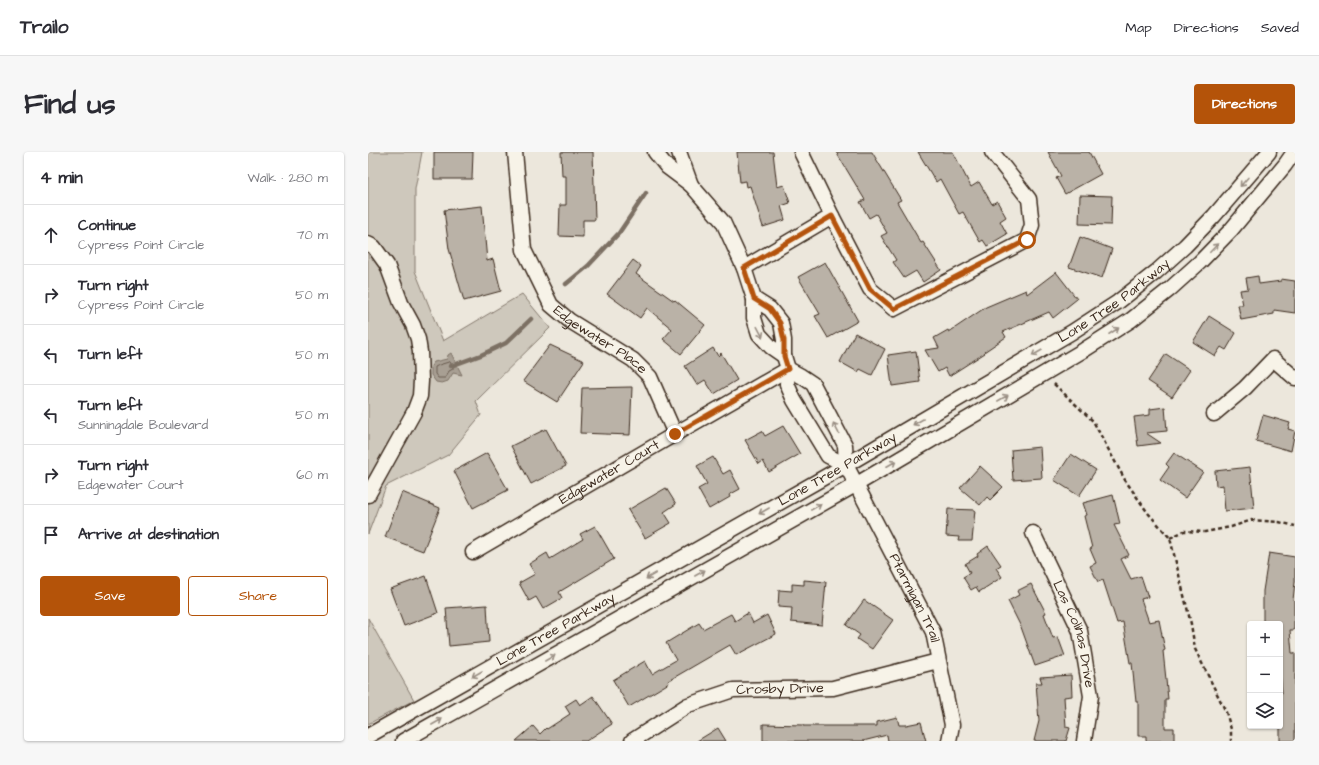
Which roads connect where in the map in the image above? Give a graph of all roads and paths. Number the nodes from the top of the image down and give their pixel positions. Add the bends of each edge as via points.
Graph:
1 (514, 152) edge
2 (655, 152) edge
3 (679, 152) edge
4 (801, 152) edge
5 (992, 152) edge
6 (1269, 152) edge
7 (1294, 152) edge
8 (692, 184) junction
9 (832, 216) junction
10 (368, 244) edge
11 (744, 268) junction
12 (754, 299) junction
13 (786, 363) junction
14 (1295, 378) edge
15 (1054, 384) dead end
16 (1214, 414) dead end
17 (675, 434) junction
18 (846, 465) junction
19 (857, 484) junction
20 (368, 495) edge
21 (1295, 526) edge
22 (1033, 533) dead end
23 (1170, 538) junction
24 (473, 552) dead end
25 (938, 661) junction
26 (368, 736) edge
27 (637, 740) edge
28 (403, 741) edge
29 (949, 741) edge
30 (1084, 741) edge
31 (1231, 741) edge

1 - 17 street, Edgewater Place via 524,250 551,305 570,321 633,360 650,377
2 - 8 street via 667,167
3 - 8 street
4 - 9 street
5 - 9 street via 1029,199 1032,225 1027,240 894,309 870,289
6 -> 18 street, Lone Tree Parkway via 1185,246 1118,302 1072,332
19 -> 7 street, Lone Tree Parkway via 1131,320 1200,262 1231,230
8 - 11 street via 723,222
9 - 11 street
10 - 20 street via 374,247 387,265 401,303 413,325 420,352 421,381 420,396 414,412
11 - 12 street
12 -> 13 street via 754,318 759,334
12 - 13 street via 770,309 780,323
13 - 17 street, Edgewater Court
18 -> 13 street via 845,445 813,384
13 - 18 street via 787,384 794,400 828,456
14 - 16 street via 1273,359 1245,388
15 - 23 path via 1094,420 1125,480 1148,513
17 - 24 street, Edgewater Court
18 - 19 street, Ptarmigan Trail
18 -> 26 street, Lone Tree Parkway
19 - 25 street, Ptarmigan Trail via 933,632
28 -> 19 street, Lone Tree Parkway
21 - 23 path via 1252,520 1205,532 1184,531
22 - 30 street, Las Colinas Drive via 1080,630 1091,696
23 - 31 path via 1195,648 1226,712 1231,729
25 - 27 street, Crosby Drive via 833,688 733,690 688,705
25 - 29 street, Ptarmigan Trail via 952,725

